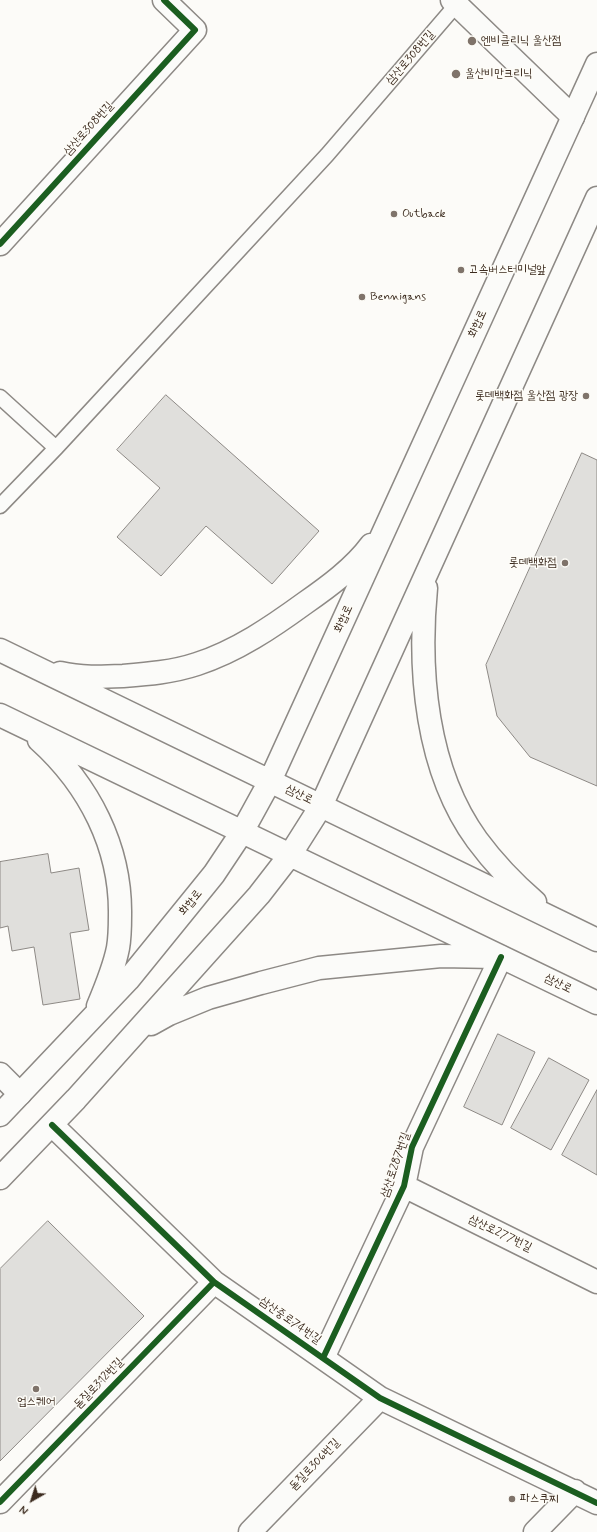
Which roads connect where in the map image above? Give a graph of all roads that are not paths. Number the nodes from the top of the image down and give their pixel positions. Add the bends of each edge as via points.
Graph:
1 (164, 0) edge
2 (455, 2) edge
3 (597, 64) edge
4 (573, 117) junction
5 (597, 198) edge
6 (0, 244) edge
7 (0, 397) edge
8 (56, 448) junction
9 (0, 506) edge
10 (388, 522) junction
11 (428, 571) junction
12 (0, 650) edge
13 (33, 667) junction
14 (0, 715) edge
15 (19, 724) junction
16 (270, 781) junction
17 (321, 806) junction
18 (242, 832) junction
19 (290, 855) junction
20 (563, 924) junction
21 (597, 940) edge
22 (501, 957) junction
23 (597, 1003) edge
24 (86, 1025) junction
25 (136, 1033) junction
26 (0, 1074) edge
27 (20, 1094) junction
28 (0, 1115) edge
29 (52, 1125) junction
30 (0, 1178) edge
31 (404, 1186) junction
32 (214, 1282) junction
33 (597, 1282) edge
34 (323, 1358) junction
35 (380, 1398) junction
36 (575, 1491) junction
37 (0, 1502) edge
38 (597, 1503) edge
39 (250, 1532) edge
40 (535, 1532) edge

1 - 6 main road, 삼산로308번길 via 195,30
2 - 4 main road
2 - 8 lane, 삼산로308번길 via 327,155
3 - 4 main road, 화합로
4 - 10 main road, 화합로
5 - 11 main road
7 - 8 lane
8 - 9 lane, 삼산로308번길
10 - 13 main road via 369,548 318,594 253,638 198,664 170,671 98,677
10 - 16 main road, 화합로
11 - 17 main road
11 - 20 main road via 423,616 423,656 426,696 439,762 456,805 476,839 521,890
12 - 13 main road, 삼산로
13 - 16 main road, 삼산로
14 - 15 main road, 삼산로
15 - 18 main road, 삼산로
15 - 24 main road via 59,760 78,784 102,825 116,867 120,898 118,946 105,989
16 - 17 main road, 삼산로
16 - 18 main road, 화합로
17 - 19 main road
17 - 20 main road, 삼산로
18 - 19 main road, 삼산로
18 - 24 main road, 화합로 via 214,874 138,969
19 - 22 main road, 삼산로
19 - 25 main road via 259,895
20 - 21 main road, 삼산로
22 - 23 main road, 삼산로
22 - 25 main road via 441,956 319,968 208,998 169,1014
22 - 31 main road, 삼산로287번길 via 412,1147
24 - 27 main road, 화합로
25 - 29 main road
26 - 27 main road
27 - 28 main road, 화합로
29 - 30 main road
29 - 32 main road, 삼산중로74번길
31 - 33 main road, 삼산로277번길
31 - 34 main road, 삼산로287번길
32 - 34 main road, 삼산중로74번길
32 - 37 main road, 돋질로312번길
34 - 35 main road, 삼산중로74번길
35 - 36 main road, 삼산중로74번길
35 - 39 main road, 돋질로306번길
36 - 38 main road, 삼산중로74번길
36 - 40 main road

